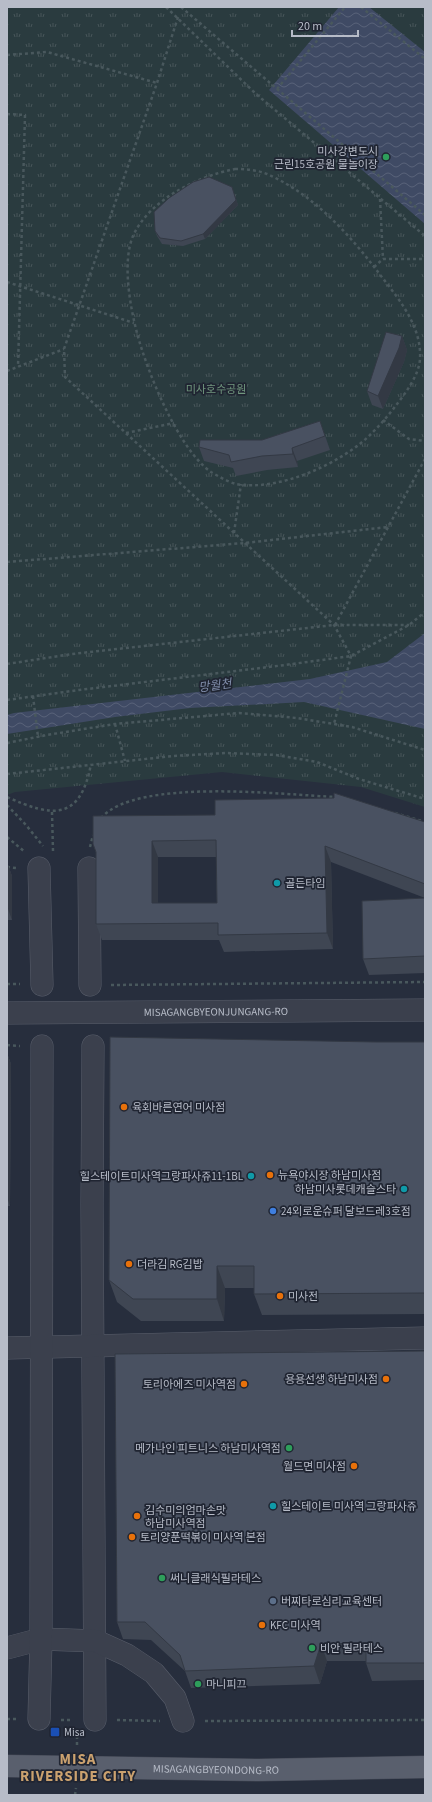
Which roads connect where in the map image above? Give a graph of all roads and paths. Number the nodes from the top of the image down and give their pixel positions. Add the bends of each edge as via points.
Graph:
1 (166, 7) edge
2 (181, 7) edge
3 (345, 7) edge
4 (361, 7) edge
5 (178, 17) junction
6 (7, 54) edge
7 (425, 59) edge
8 (157, 83) junction
9 (277, 89) junction
10 (7, 114) edge
11 (380, 198) junction
12 (425, 215) edge
13 (425, 236) edge
14 (383, 259) junction
15 (425, 259) edge
16 (374, 267) junction
17 (7, 282) edge
18 (20, 286) junction
19 (79, 305) junction
20 (134, 323) junction
21 (64, 350) junction
22 (420, 360) junction
23 (425, 362) edge
24 (18, 367) junction
25 (7, 371) edge
26 (383, 420) junction
27 (174, 423) junction
28 (126, 433) junction
29 (425, 441) edge
30 (425, 459) edge
31 (241, 484) junction
32 (388, 527) junction
33 (234, 533) junction
34 (245, 543) junction
35 (7, 562) edge
36 (425, 612) edge
37 (334, 625) junction
38 (409, 625) junction
39 (351, 656) junction
40 (7, 664) edge
41 (33, 696) junction
42 (7, 700) edge
43 (115, 724) junction
44 (334, 724) junction
45 (38, 737) junction
46 (7, 743) edge
47 (425, 750) edge
48 (125, 761) junction
49 (91, 764) junction
50 (7, 774) edge
51 (7, 797) edge
52 (344, 798) edge
53 (425, 799) edge
54 (7, 805) edge
55 (390, 811) edge
56 (52, 812) junction
57 (99, 821) edge
58 (425, 822) edge
59 (96, 828) edge
60 (46, 857) junction
61 (89, 868) joint
62 (425, 982) edge
63 (7, 984) edge
64 (42, 985) joint
65 (90, 985) joint
66 (425, 1010) edge
67 (7, 1013) edge
68 (7, 1045) edge
69 (42, 1046) joint
70 (93, 1046) dead end
71 (425, 1338) edge
72 (93, 1346) junction
73 (42, 1347) junction
74 (7, 1348) edge
75 (41, 1640) junction
76 (96, 1641) junction
77 (7, 1648) edge
78 (39, 1719) dead end
79 (95, 1720) dead end
80 (425, 1720) edge
81 (183, 1721) joint
82 (7, 1766) edge
83 (425, 1768) edge

1 - 5 path
2 - 9 path
3 - 9 path
4 - 7 path
5 - 8 path
5 - 11 path via 256,94
6 - 8 path via 47,52
8 - 19 path
9 - 12 path
10 - 18 path via 25,115
11 - 13 path
11 - 14 path
14 - 15 path
14 - 16 path
16 - 20 path via 326,214 279,180 252,170 216,172 178,191 159,205 140,224 132,238 128,270
16 - 22 path via 397,296 411,322 416,333
17 - 18 path
18 - 19 path
18 - 24 path
19 - 20 path
19 - 21 path
20 - 27 path via 149,371
21 - 24 path
21 - 28 path via 65,377
22 - 23 path
22 - 26 path via 410,384
24 - 25 path
26 - 29 path via 409,439
26 - 31 path via 372,434 360,443 329,463 302,476 275,483
27 - 28 path
27 - 31 path via 198,459 209,470 236,484
28 - 33 path
30 - 32 path
31 - 33 path
32 - 34 path
32 - 37 path
33 - 34 path
34 - 35 path
34 - 37 path
36 - 38 path
37 - 38 path
37 - 39 path
37 - 40 path via 72,654
38 - 39 path
39 - 41 path
39 - 44 path
41 - 42 path
41 - 45 path
43 - 44 path via 238,713
43 - 45 path
43 - 48 path
44 - 47 path
45 - 46 path
48 - 49 path
48 - 53 path via 227,753 276,755 317,762 359,780
49 - 50 path
49 - 56 path via 89,779 83,793 72,806
51 - 56 path via 42,811
52 - 57 path via 226,792 160,794 134,799 115,807 106,812
54 - 60 path via 37,838
55 - 58 path
56 - 60 path
59 - 61 path via 90,848
60 - 64 street
61 - 65 street
62 - 65 path
63 - 64 path
66 - 67 street, MISAGANGBYEONJUNGANG-RO
68 - 69 path
69 - 73 street
70 - 72 street
71 - 72 street
72 - 73 street
72 - 76 street
73 - 74 street
73 - 75 street
75 - 76 street
75 - 77 street
75 - 78 street
76 - 79 street
76 - 81 street via 127,1655 154,1673 175,1698
80 - 81 path
82 - 83 main road, MISAGANGBYEONDONG-RO via 259,1770

